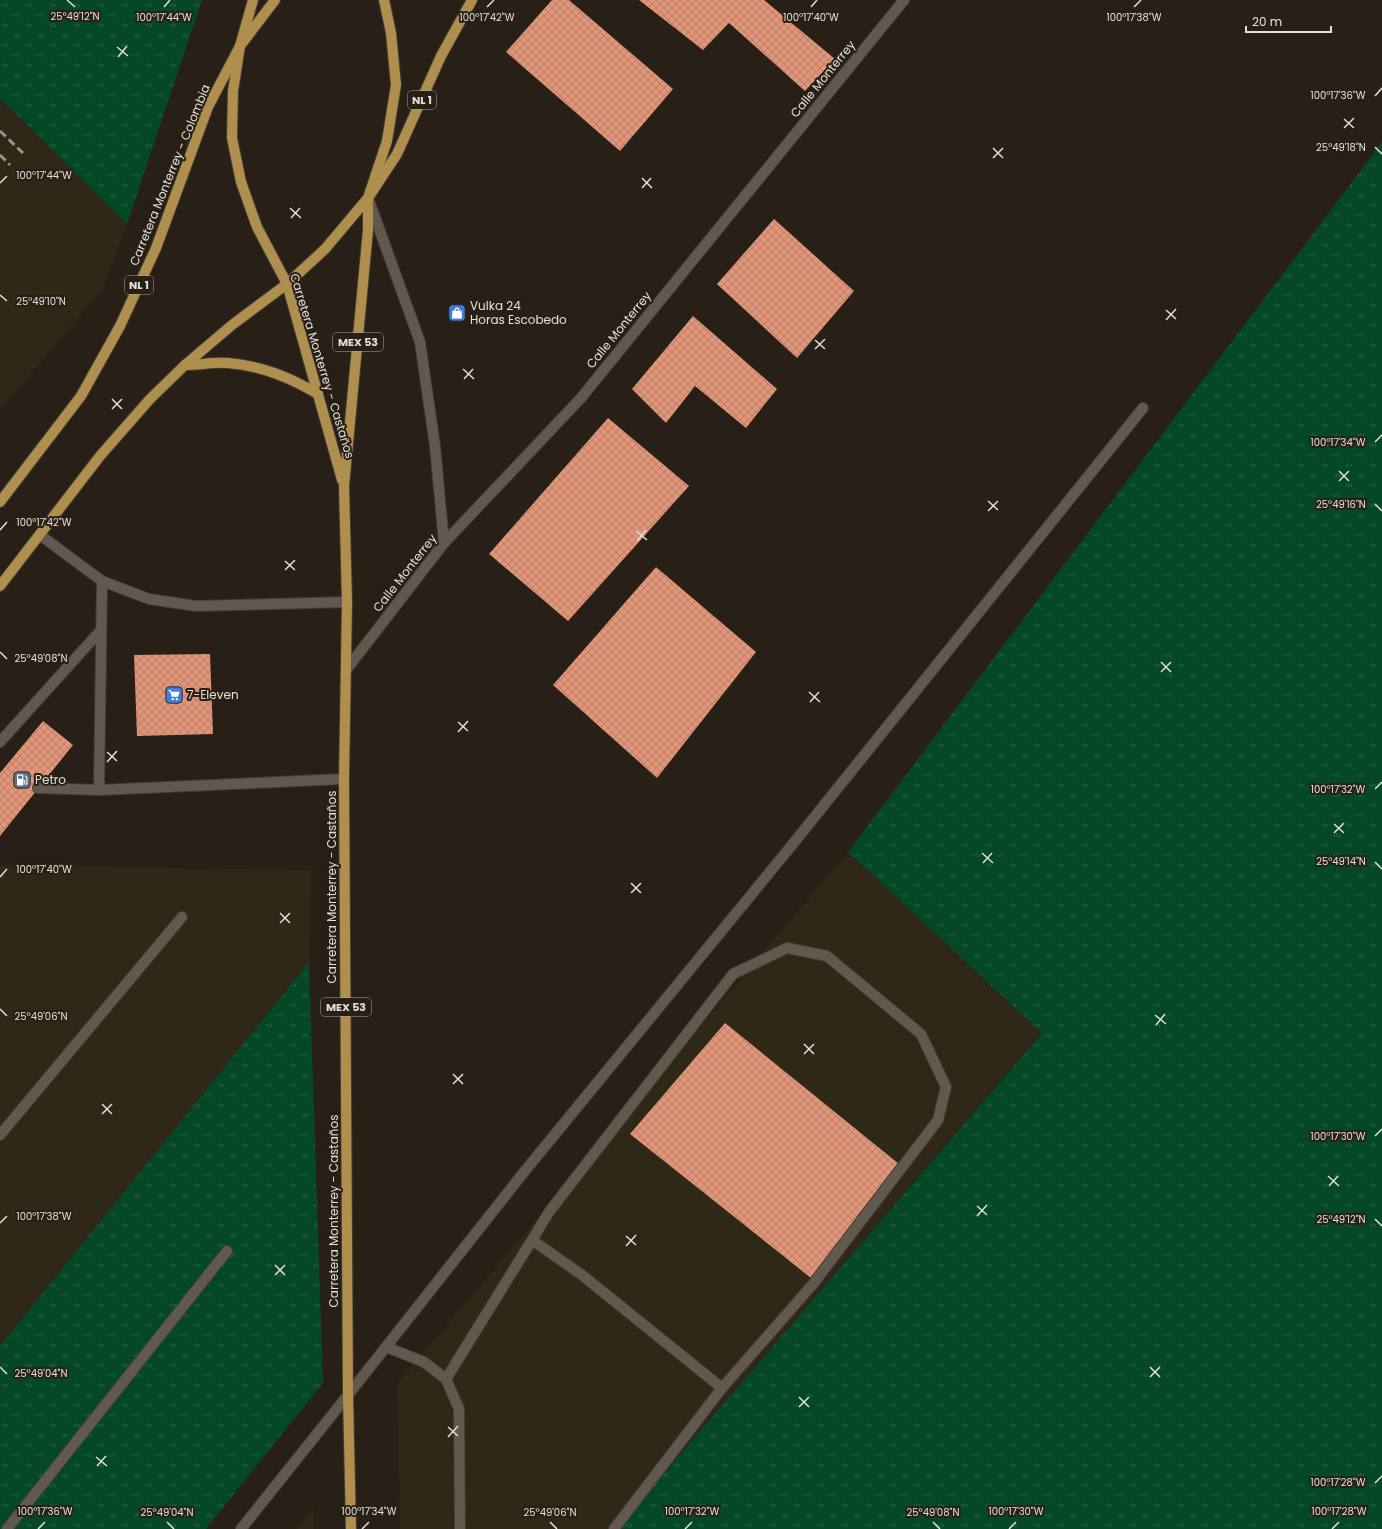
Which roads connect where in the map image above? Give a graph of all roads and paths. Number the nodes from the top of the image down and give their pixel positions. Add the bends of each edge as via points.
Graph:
1 (252, 0) edge
2 (275, 0) edge
3 (384, 0) edge
4 (472, 0) edge
5 (904, 0) edge
6 (240, 46) junction
7 (368, 198) junction
8 (286, 284) junction
9 (185, 365) junction
10 (318, 394) junction
11 (1143, 408) dead end
12 (344, 486) junction
13 (0, 502) edge
14 (40, 535) junction
15 (444, 543) junction
16 (102, 581) junction
17 (0, 586) edge
18 (346, 602) junction
19 (101, 630) junction
20 (346, 670) junction
21 (0, 742) edge
22 (344, 779) junction
23 (38, 788) dead end
24 (99, 790) junction
25 (182, 917) dead end
26 (0, 1135) edge
27 (532, 1240) junction
28 (227, 1252) dead end
29 (386, 1347) junction
30 (446, 1379) junction
31 (722, 1388) junction
32 (348, 1395) junction
33 (7, 1529) edge
34 (241, 1529) edge
35 (351, 1529) edge
36 (460, 1529) edge
37 (614, 1529) edge

1 - 6 main road, Carretera Monterrey - Castaños / MEX 53
2 - 6 main road, Carretera Monterrey - Colombia / NL 1
3 - 7 main road, Carretera Monterrey - Castaños / MEX 53 via 391,33 396,85 386,141
4 - 7 main road, NL 1 via 442,56 397,154
5 - 15 street, Calle Monterrey via 581,398
6 - 8 main road, Carretera Monterrey - Castaños / MEX 53 via 233,91 232,138 241,182 254,219
6 - 13 main road, Carretera Monterrey - Colombia / NL 1 via 208,107 156,248 120,326 81,396
7 - 8 main road, NL 1 via 325,249
7 - 12 main road, Carretera Monterrey - Castaños / MEX 53 via 368,230
7 - 15 street via 420,342 435,446
8 - 9 main road, NL 1
8 - 10 main road, Carretera Monterrey - Castaños / MEX 53
9 - 10 main road via 227,363 260,368 290,379
9 - 14 main road, NL 1 via 150,399 100,456
10 - 12 main road, Carretera Monterrey - Castaños / MEX 53
11 - 29 street via 792,845 524,1172
12 - 18 main road, Carretera Monterrey - Castaños / MEX 53
14 - 16 street
14 - 17 main road, NL 1
15 - 20 street, Calle Monterrey
16 - 18 street via 149,599 196,606
16 - 19 street
18 - 20 main road, Carretera Monterrey - Castaños / MEX 53
19 - 21 street
19 - 24 street
20 - 22 main road, Carretera Monterrey - Castaños / MEX 53
22 - 24 street
22 - 32 main road, Carretera Monterrey - Castaños / MEX 53
23 - 24 street
25 - 26 street
27 - 30 street
27 - 31 street via 582,1275
27 - 31 street via 549,1212 733,974 788,948 827,956 921,1034 946,1087 938,1120 813,1284
28 - 33 street
29 - 30 street via 424,1362
29 - 32 street
30 - 36 street via 459,1409
31 - 37 street
32 - 34 street
32 - 35 main road, Carretera Monterrey - Castaños / MEX 53

